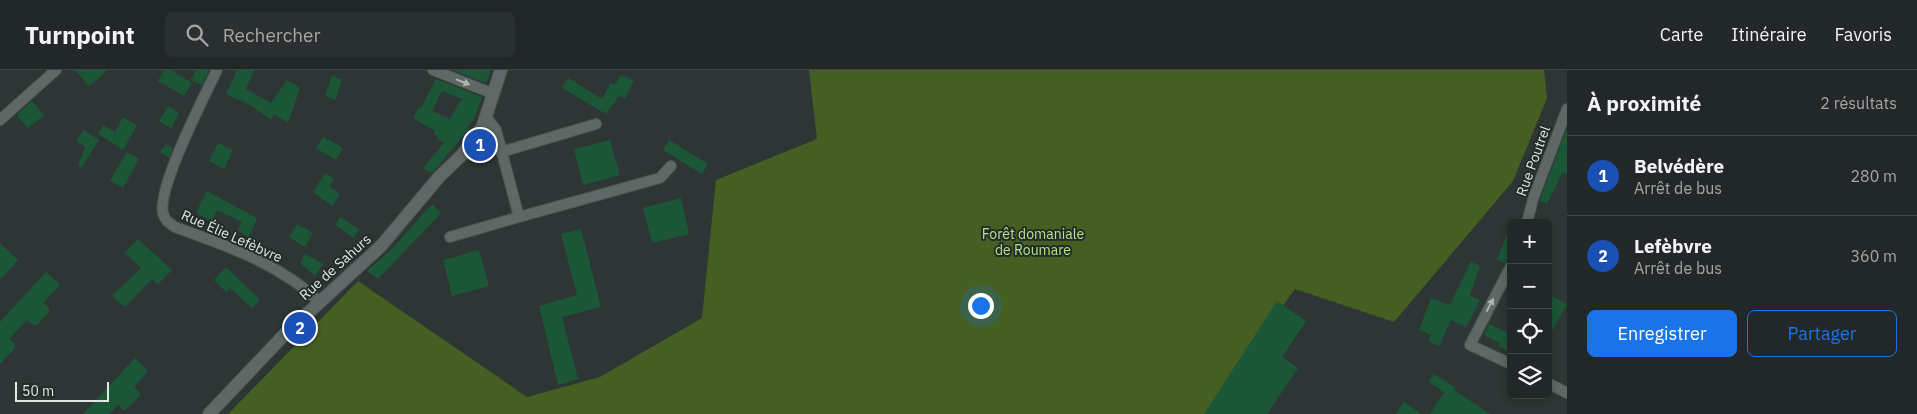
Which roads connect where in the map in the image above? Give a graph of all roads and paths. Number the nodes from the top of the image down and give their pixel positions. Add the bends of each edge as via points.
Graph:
1 (56, 70) edge
2 (217, 70) edge
3 (433, 70) edge
4 (502, 70) edge
5 (494, 94) junction
6 (1567, 109) edge
7 (486, 117) junction
8 (0, 120) edge
9 (596, 124) dead end
10 (501, 152) junction
11 (671, 166) dead end
12 (519, 218) junction
13 (1528, 219) edge
14 (450, 238) dead end
15 (1507, 274) edge
16 (319, 301) junction
17 (1507, 362) edge
18 (1552, 385) edge
19 (1567, 393) edge
20 (209, 414) edge

1 - 8 street
2 - 16 street, Rue Élie Lefèbvre via 164,196 166,221 175,228 260,260 300,283
3 -> 5 street
4 - 5 street, Rue de Sahurs
5 - 7 street, Rue de Sahurs
6 - 13 street, Rue Poutrel
7 - 10 street via 496,130
7 - 16 street, Rue de Sahurs via 476,137 381,246
9 - 10 street
10 - 12 street
11 - 12 street via 660,178
12 - 14 street
17 -> 15 street via 1470,345
16 - 20 street, Rue de Sahurs
18 - 19 street

